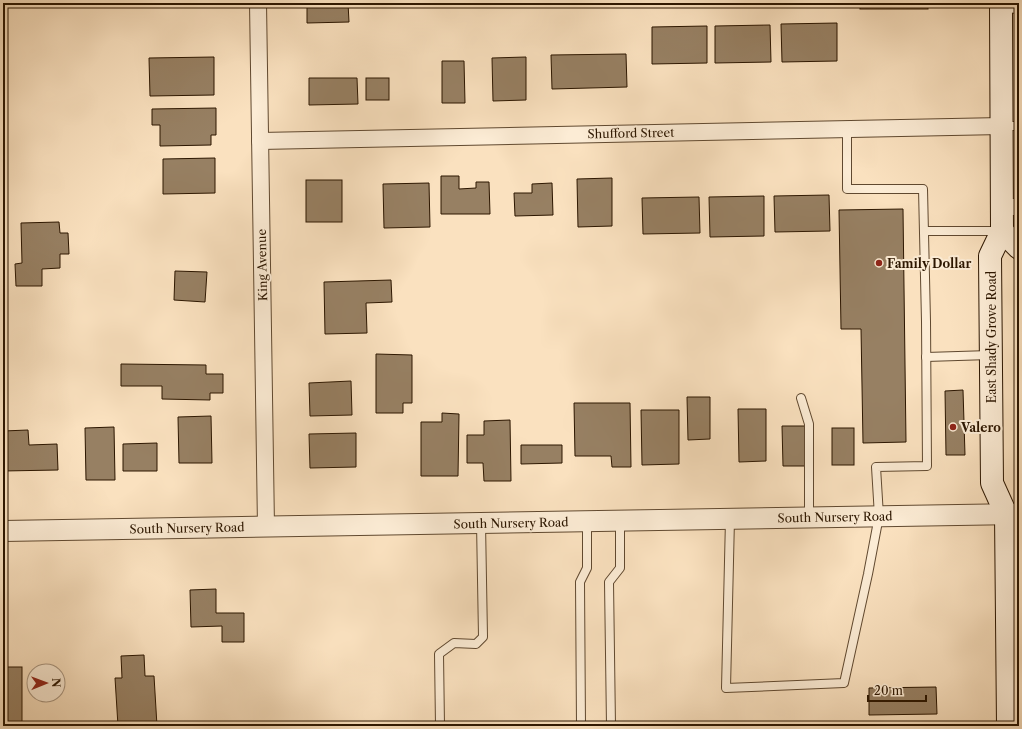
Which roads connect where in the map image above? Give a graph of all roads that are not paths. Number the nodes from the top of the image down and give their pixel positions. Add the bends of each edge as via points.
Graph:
1 (258, 3) edge
2 (1007, 7) edge
3 (1010, 126) edge
4 (847, 129) junction
5 (260, 141) junction
6 (1011, 207) edge
7 (924, 231) junction
8 (1002, 231) junction
9 (1019, 248) edge
10 (991, 354) junction
11 (926, 358) junction
12 (801, 398) dead end
13 (1015, 510) edge
14 (878, 516) junction
15 (809, 518) junction
16 (730, 519) junction
17 (620, 521) junction
18 (587, 522) junction
19 (481, 523) junction
20 (266, 527) junction
21 (3, 531) edge
22 (440, 726) edge
23 (582, 726) edge
24 (611, 726) edge
25 (1008, 726) edge

1 - 5 street, King Avenue
2 - 3 main road, East Shady Grove Road
3 - 4 street, Shufford Street
3 - 6 main road, East Shady Grove Road
4 - 5 street, Shufford Street
4 - 7 lane via 847,189 923,189
5 - 20 street, King Avenue
6 - 8 main road, East Shady Grove Road
7 - 8 lane
7 - 11 lane
8 - 9 main road
8 - 10 main road, East Shady Grove Road via 990,256
10 - 11 lane
10 - 13 main road, East Shady Grove Road via 992,483
11 - 14 lane via 927,466 876,467
12 - 15 lane via 809,424
13 - 14 street, South Nursery Road
13 - 25 main road, East Shady Grove Road via 1010,585
14 - 15 street, South Nursery Road
14 - 16 lane via 844,683 726,688
15 - 16 street, South Nursery Road
16 - 17 street, South Nursery Road
17 - 18 street, South Nursery Road
17 - 24 lane via 620,568 609,582
18 - 19 street, South Nursery Road
18 - 23 lane via 587,568 580,582
19 - 20 street, South Nursery Road
19 - 22 lane via 483,637 476,644 454,642 439,654
20 - 21 street, South Nursery Road

